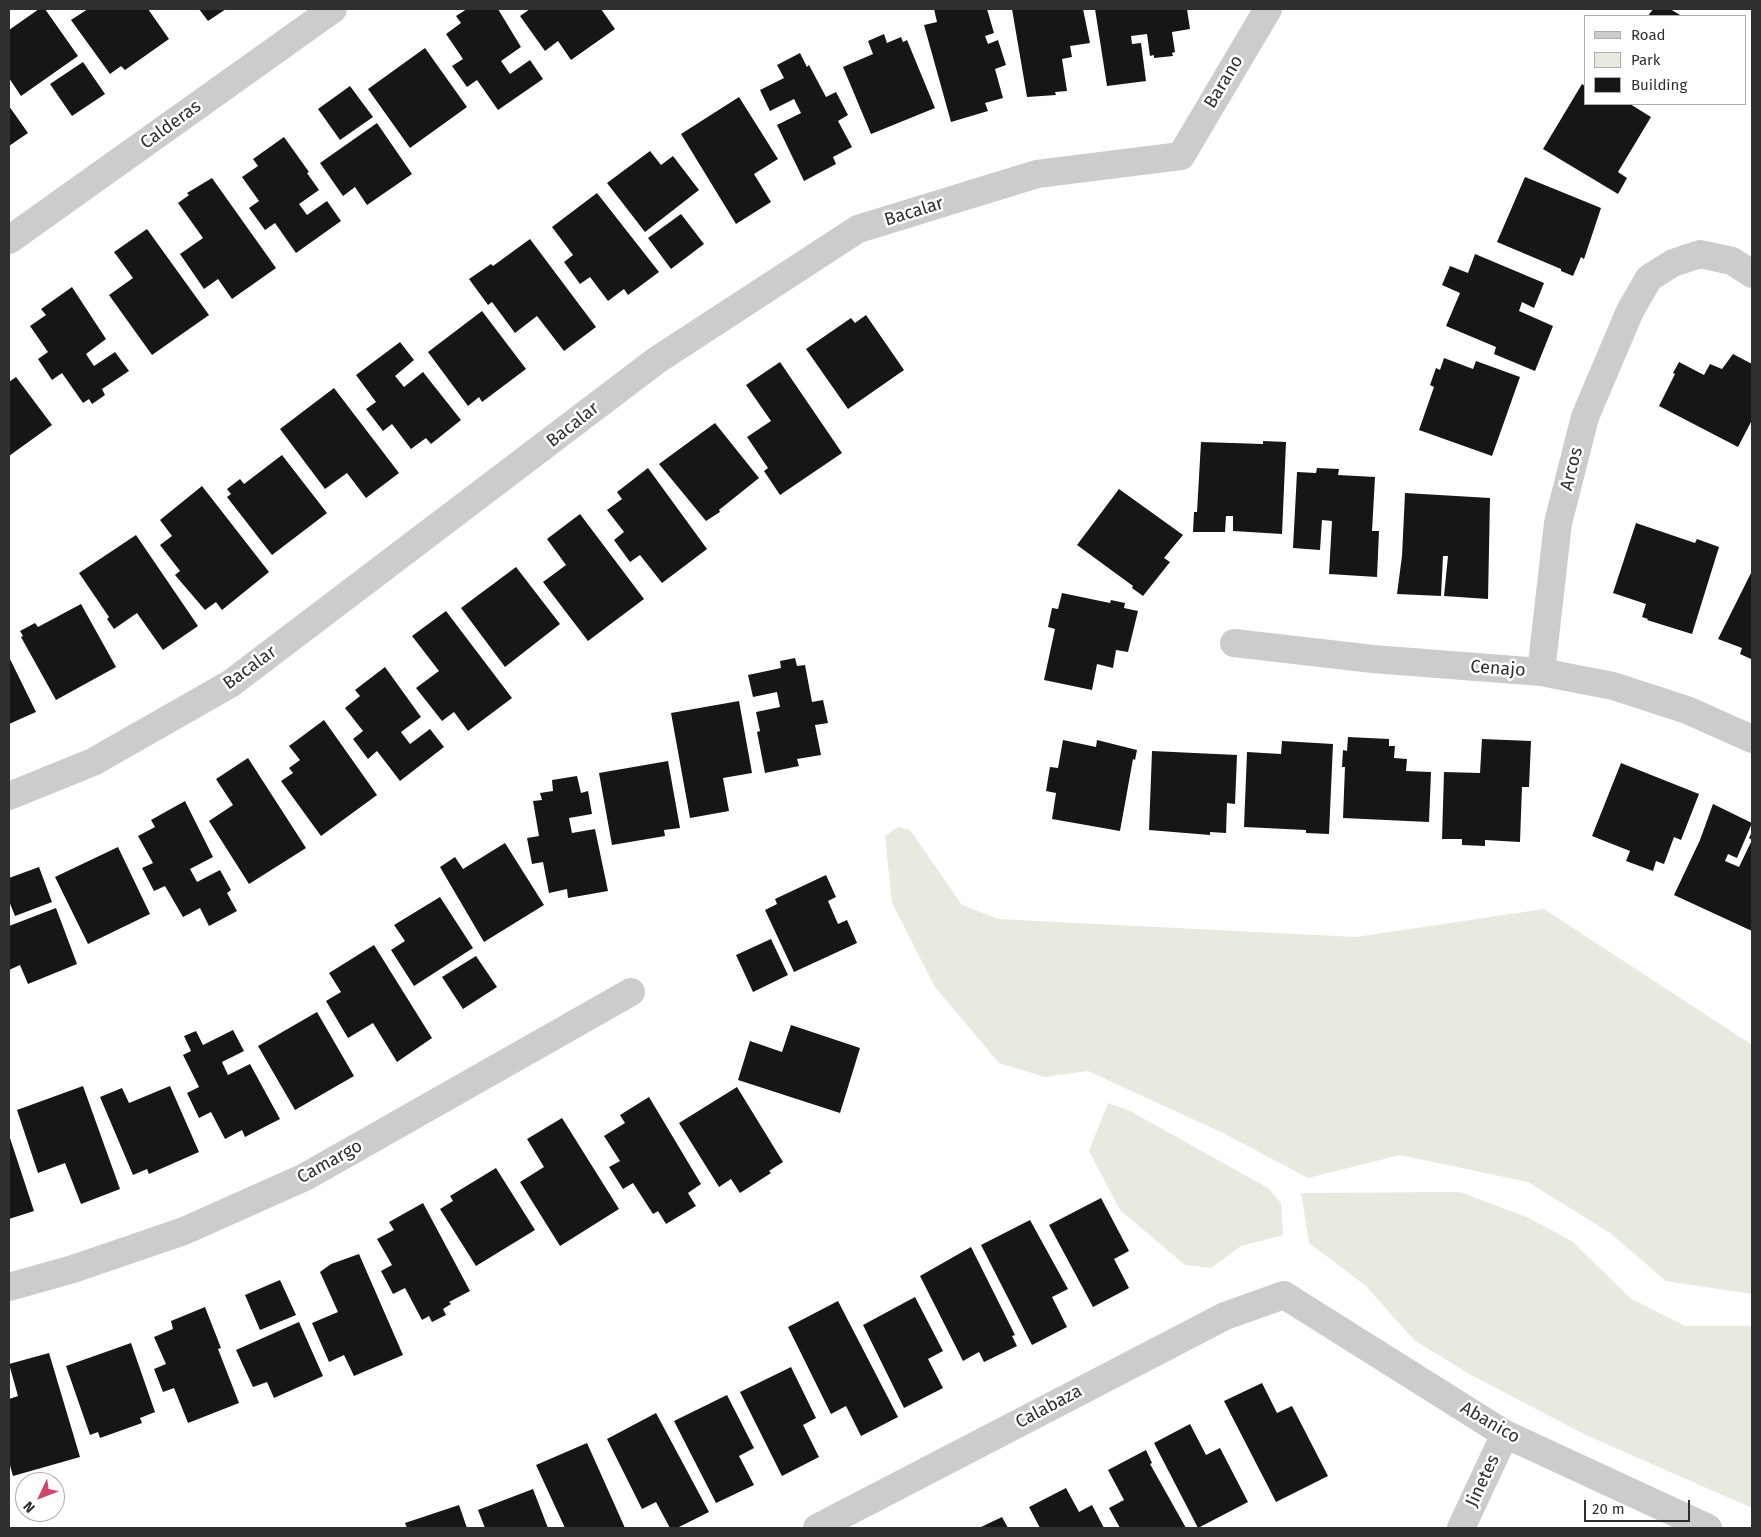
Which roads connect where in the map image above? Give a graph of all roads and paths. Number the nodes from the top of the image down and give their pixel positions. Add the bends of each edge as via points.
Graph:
1 (333, 9) edge
2 (1268, 9) edge
3 (1181, 156) joint
4 (9, 240) edge
5 (1752, 274) edge
6 (1234, 643) dead end
7 (1541, 672) junction
8 (1752, 739) edge
9 (9, 796) edge
10 (631, 992) dead end
11 (9, 1287) edge
12 (1284, 1295) joint
13 (1504, 1434) junction
14 (817, 1528) edge
15 (1461, 1528) edge
16 (1708, 1528) edge

1 - 4 street, Calderas
2 - 3 street, Barano
3 - 9 street, Bacalar via 1037,174 858,229 657,360 230,684 93,762
5 - 7 street, Arcos via 1732,261 1700,254 1673,263 1650,278 1630,312 1585,418 1558,523
6 - 7 street, Cenajo via 1373,659
7 - 8 street, Cenajo via 1613,686 1687,710
10 - 11 street, Camargo via 305,1177 184,1231
12 - 13 street, Abanico
12 - 14 street, Calabaza via 1225,1316
13 - 15 street, Jinetes
13 - 16 street, Abanico

